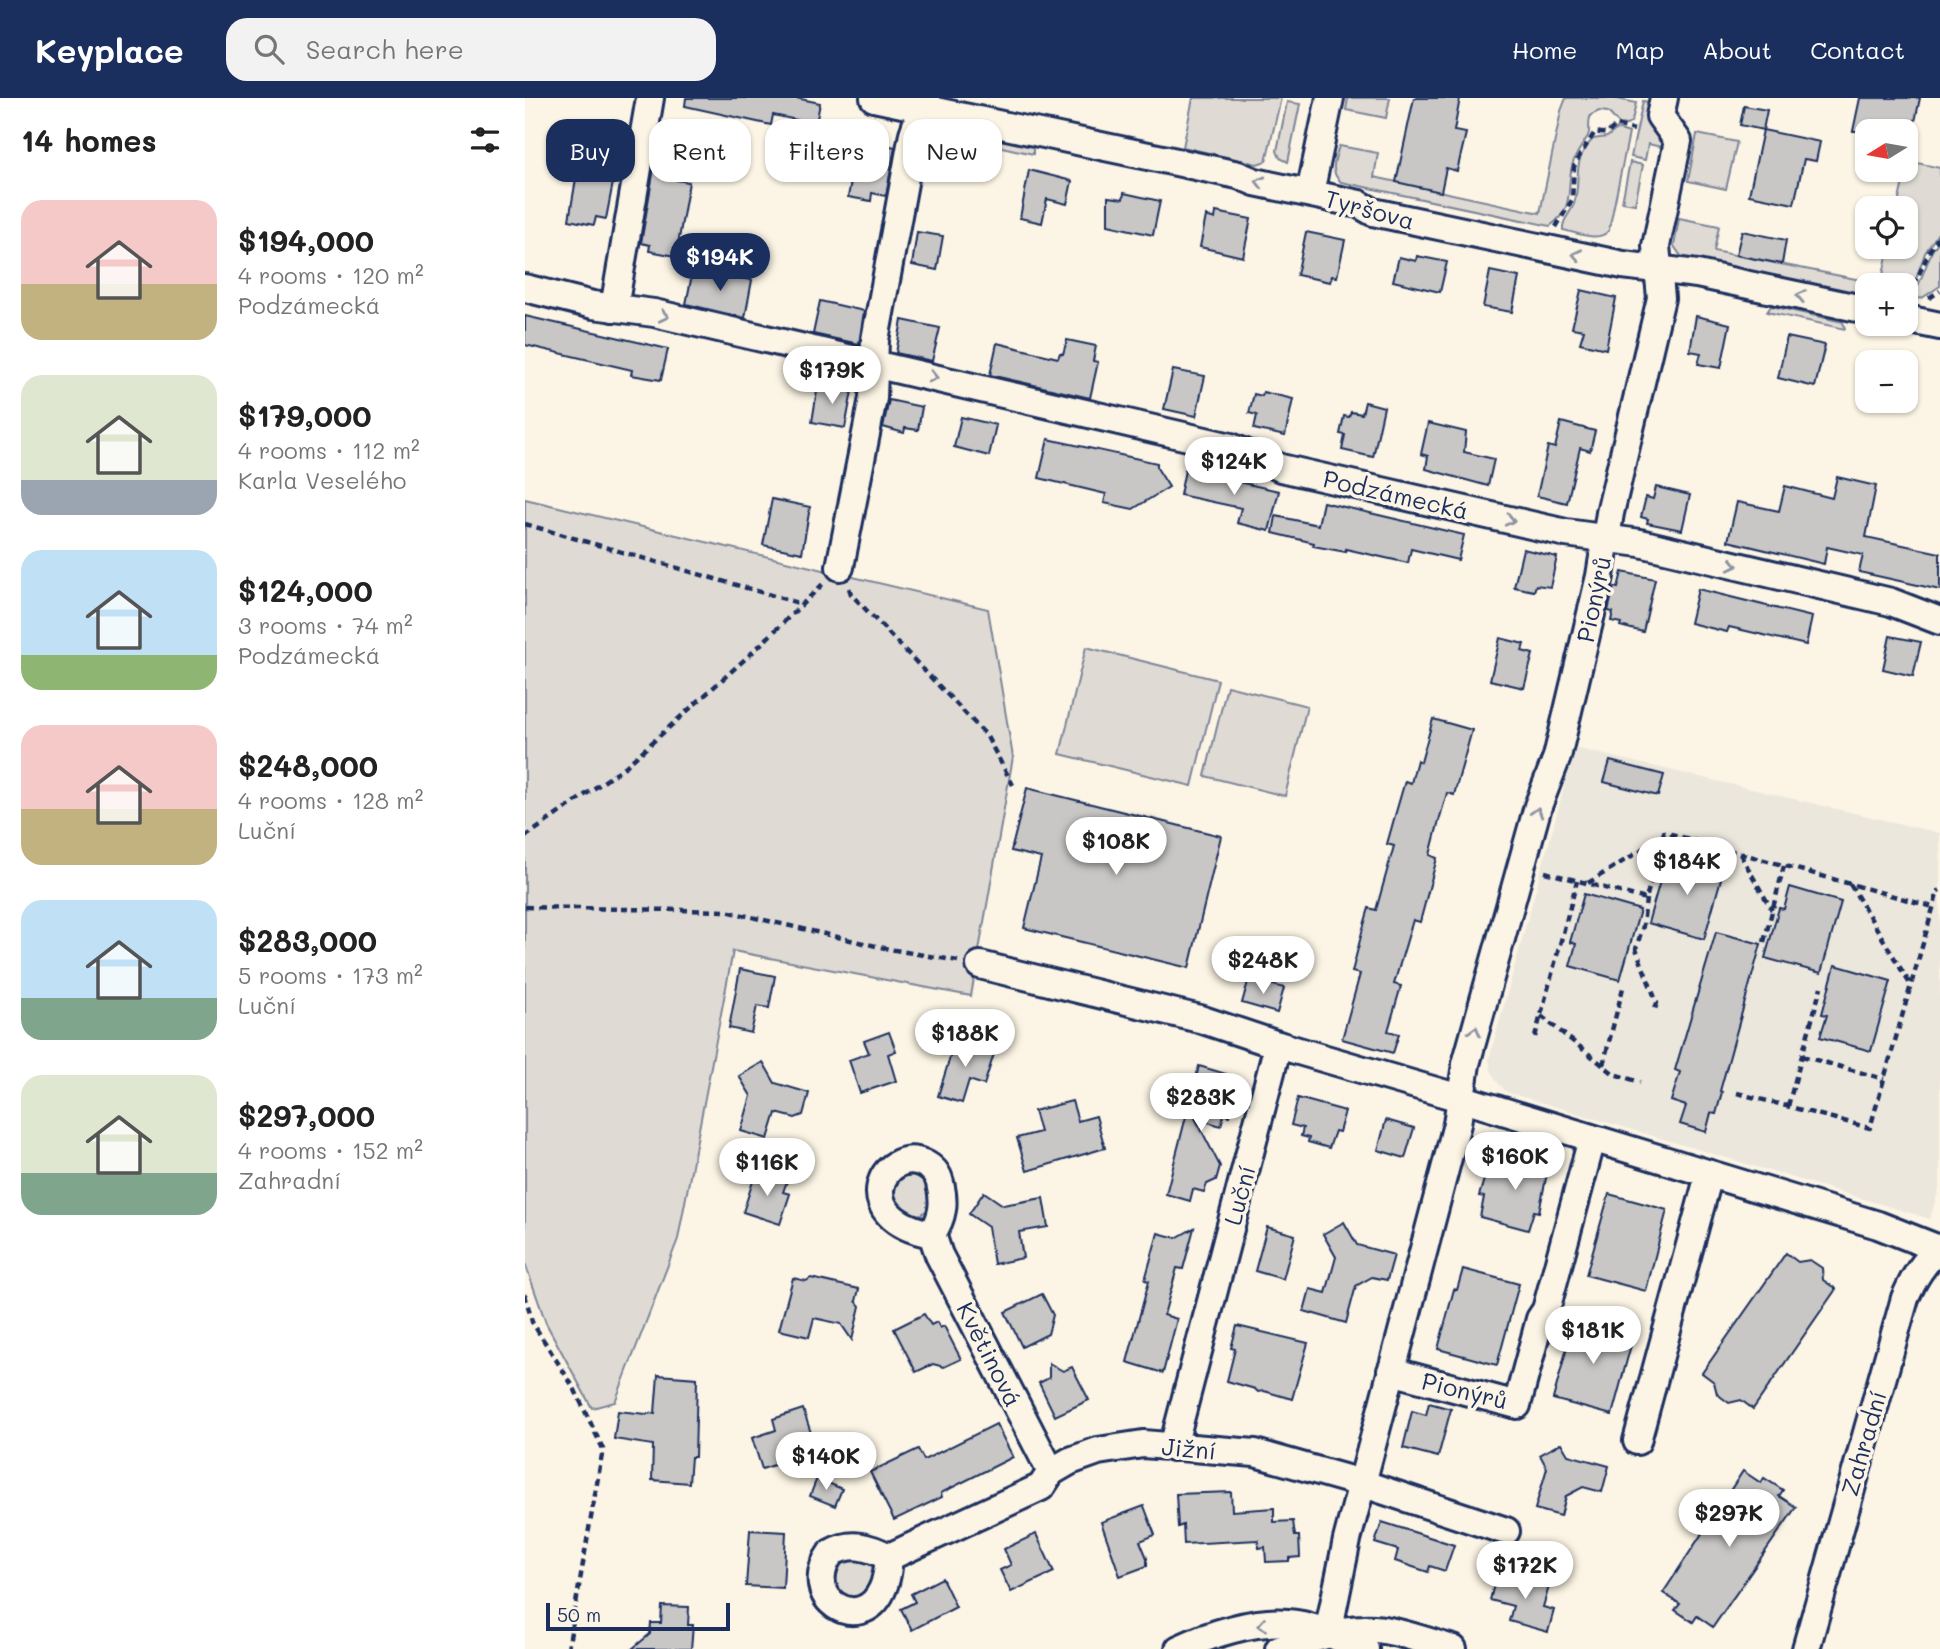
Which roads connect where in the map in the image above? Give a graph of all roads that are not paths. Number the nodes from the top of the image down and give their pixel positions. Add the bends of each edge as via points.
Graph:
1 (650, 98) edge
2 (874, 98) edge
3 (1330, 98) edge
4 (1664, 98) edge
5 (924, 103) edge
6 (1310, 193) junction
7 (1659, 270) junction
8 (525, 288) edge
9 (1855, 307) edge
10 (614, 308) junction
11 (1918, 321) edge
12 (1940, 326) edge
13 (873, 365) junction
14 (1606, 538) junction
15 (840, 568) road end
16 (1940, 621) edge
17 (980, 965) road end
18 (1278, 1045) junction
19 (1460, 1098) junction
20 (1592, 1139) junction
21 (1709, 1175) junction
22 (932, 1234) dead end
23 (1939, 1249) edge
24 (1391, 1371) junction
25 (1637, 1441) dead end
26 (1173, 1447) junction
27 (1051, 1472) junction
28 (1361, 1483) junction
29 (1506, 1531) dead end
30 (889, 1557) dead end
31 (1328, 1633) junction
32 (1179, 1649) edge
33 (1279, 1649) edge
34 (1365, 1649) edge
35 (1451, 1649) edge
36 (1806, 1649) edge

1 - 10 street
2 - 5 street, Tyršova
3 - 6 street
4 - 7 street, Pionýrů via 1660,116 1678,141 1656,246
6 -> 5 street, Tyršova
5 - 13 street via 913,134
7 -> 6 street, Tyršova via 1373,212 1359,204
9 -> 7 street, Tyršova
7 - 14 street, Pionýrů via 1661,298
8 - 10 street, Podzámecká
10 -> 13 street, Podzámecká via 655,313
11 - 12 street
13 -> 14 street, Podzámecká via 1231,447 1281,468 1566,533
13 - 15 street via 873,398
14 -> 16 street, Podzámecká via 1891,602
19 -> 14 street, Pionýrů via 1538,806 1557,757
17 - 18 street via 1200,1019
18 - 19 street
18 - 26 street, Luční
19 - 20 street
19 - 24 street, Pionýrů
20 - 21 street
20 - 24 street, Pionýrů via 1517,1405
21 - 23 street via 1878,1225
21 - 25 street
22 - 27 street, Květinová
23 - 36 street, Zahradní via 1914,1277 1905,1298
24 - 28 street, Pionýrů
26 - 27 street, Jižní via 1143,1444 1098,1451
26 - 28 street, Jižní via 1255,1453
27 - 30 street, Jižní via 1041,1487
28 - 29 street, Jižní
28 - 31 street, Pionýrů
31 -> 32 street via 1291,1623 1270,1623
31 - 33 street
31 - 34 street
31 - 35 street via 1366,1628

